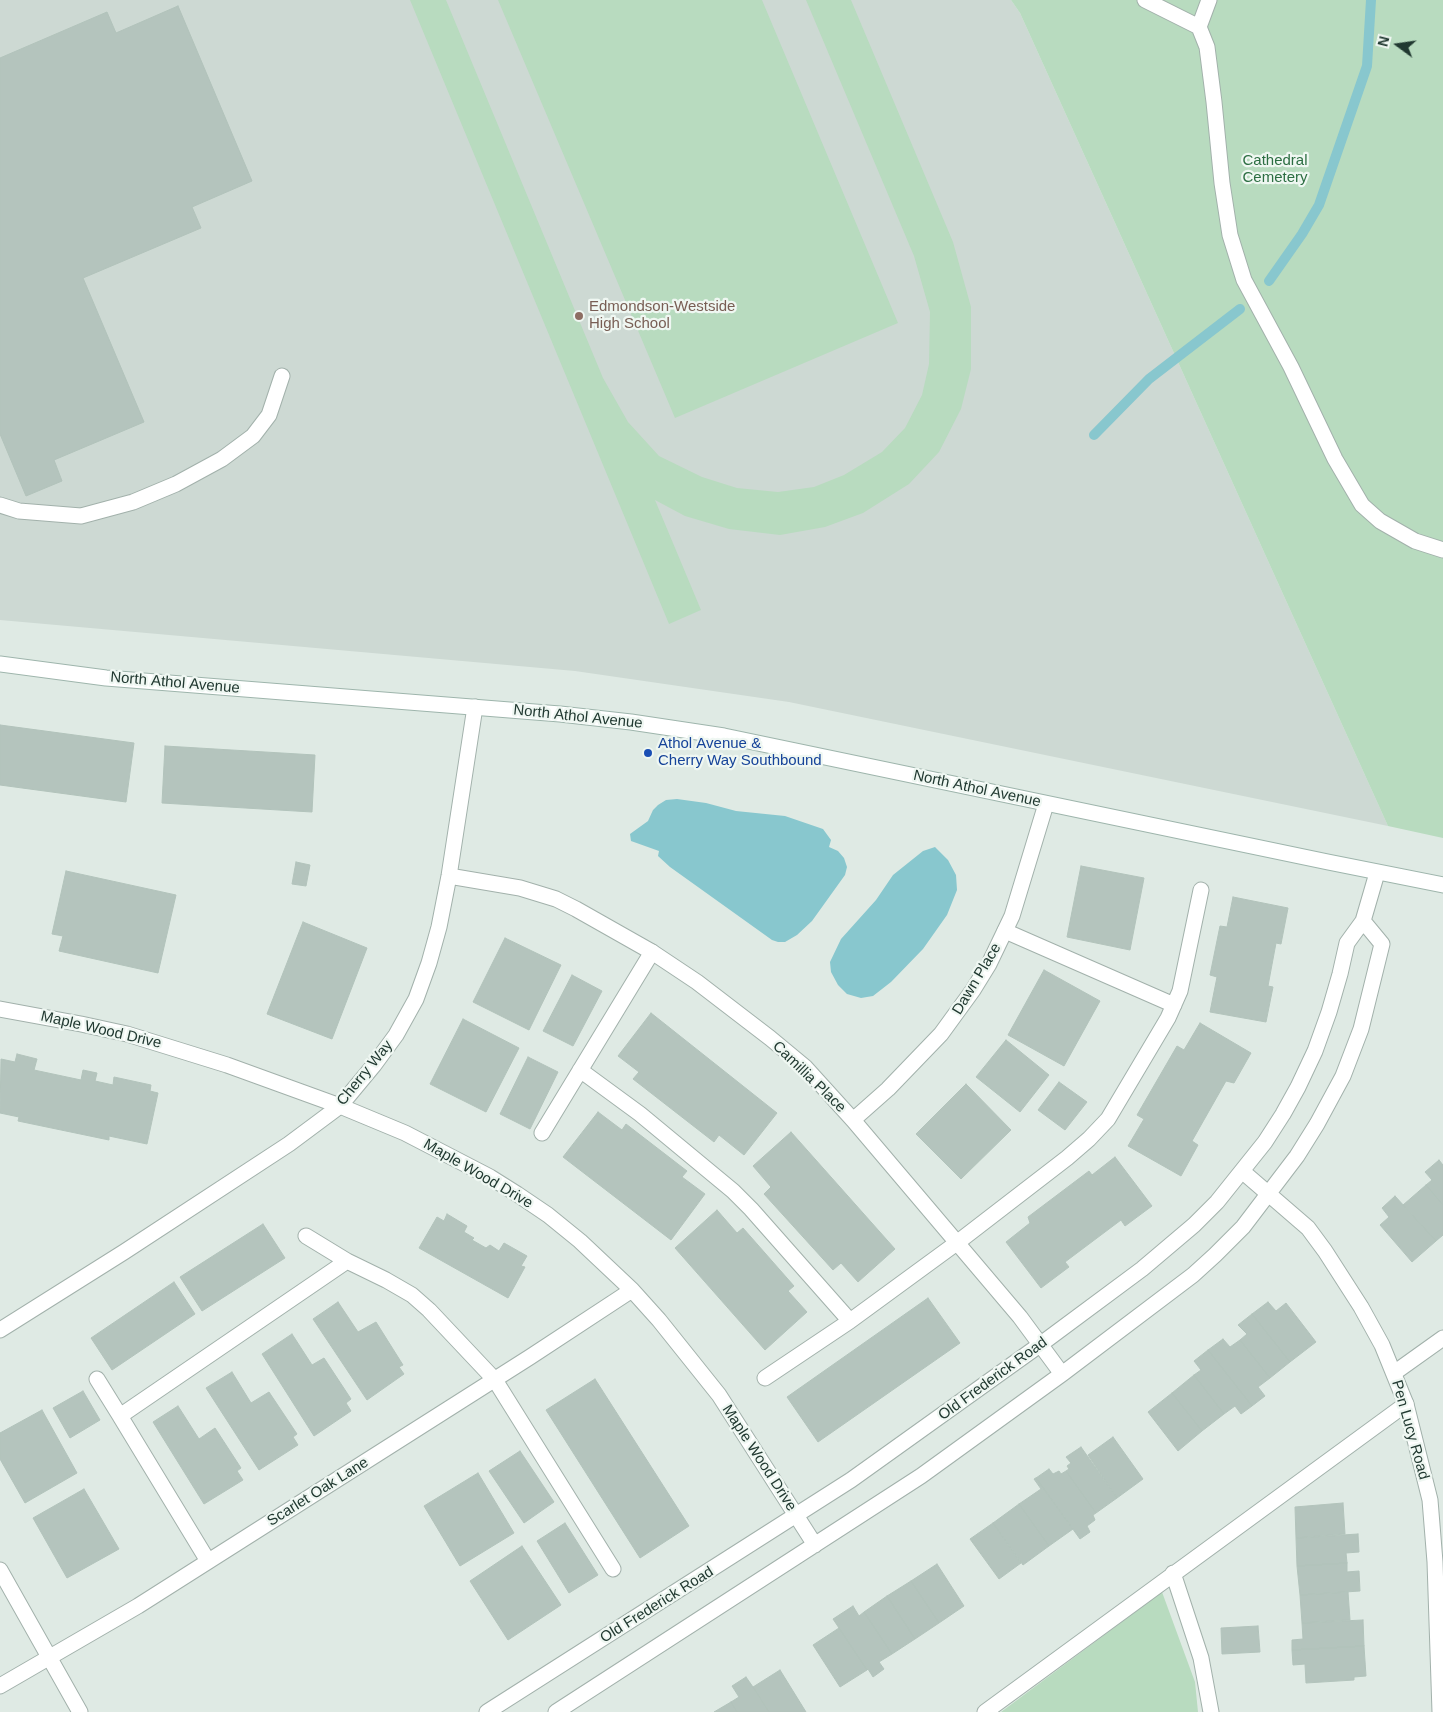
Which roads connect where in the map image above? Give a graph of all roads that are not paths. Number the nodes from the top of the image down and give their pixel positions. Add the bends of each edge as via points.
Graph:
1 (1145, 0) edge
2 (1209, 0) edge
3 (1200, 27) junction
4 (282, 376) dead end
5 (0, 505) edge
6 (1443, 550) edge
7 (0, 664) edge
8 (475, 707) junction
9 (1046, 804) junction
10 (1377, 872) junction
11 (449, 876) junction
12 (1443, 884) edge
13 (1201, 890) dead end
14 (1363, 921) junction
15 (1004, 931) junction
16 (652, 952) junction
17 (1174, 1005) junction
18 (0, 1009) edge
19 (580, 1070) junction
20 (340, 1106) junction
21 (854, 1120) junction
22 (542, 1132) dead end
23 (1242, 1172) junction
24 (1270, 1194) junction
25 (306, 1236) dead end
26 (958, 1242) junction
27 (348, 1261) junction
28 (632, 1290) junction
29 (850, 1321) junction
30 (0, 1330) edge
31 (1443, 1338) edge
32 (1041, 1344) junction
33 (1394, 1373) junction
34 (1062, 1374) junction
35 (765, 1378) dead end
36 (97, 1380) dead end
37 (494, 1380) junction
38 (1406, 1404) junction
39 (120, 1416) junction
40 (796, 1515) junction
41 (815, 1545) junction
42 (1439, 1560) edge
43 (208, 1561) junction
44 (613, 1569) dead end
45 (0, 1570) edge
46 (1173, 1573) junction
47 (50, 1657) junction
48 (0, 1686) edge
49 (80, 1712) edge
50 (487, 1712) edge
51 (556, 1712) edge
52 (985, 1712) edge
53 (1211, 1712) edge
54 (1440, 1712) edge

1 - 3 street
2 - 3 street
3 - 6 street via 1207,47 1230,235 1244,280 1335,459 1362,505 1380,521 1415,541
4 - 5 street via 269,416 253,436 222,459 176,484 134,502 81,516 19,511
7 - 8 street, North Athol Avenue via 106,678
8 - 9 street, North Athol Avenue via 631,722 724,736
8 - 11 street, Cherry Way
9 - 10 street, North Athol Avenue
9 - 15 street, Dawn Place via 1021,888
10 - 12 street, North Athol Avenue
10 - 14 street, Old Frederick Road
11 - 16 street, Camillia Place via 520,888 556,899
11 - 20 street, Cherry Way via 439,927 416,999 396,1035
13 - 17 street via 1188,960
14 - 23 street, Old Frederick Road via 1347,943 1329,1012 1298,1087 1274,1128
14 - 24 street via 1382,944 1361,1029 1343,1076 1317,1124
15 - 17 street
15 - 21 street, Dawn Place via 989,964 941,1034
16 - 19 street
16 - 21 street, Camillia Place via 697,982 805,1067
17 - 26 street via 1108,1119 1089,1140
18 - 20 street, Maple Wood Drive via 160,1043
19 - 22 street
19 - 29 street via 733,1190
20 - 28 street, Maple Wood Drive via 414,1137 510,1190 580,1241
20 - 30 street, Cherry Way via 258,1165
21 - 26 street, Camillia Place
23 - 24 street, Pen Lucy Road
23 - 32 street, Old Frederick Road via 1217,1202 1182,1235
24 - 33 street, Pen Lucy Road via 1308,1228 1325,1251 1382,1344
24 - 34 street via 1243,1227 1200,1268
25 - 27 street
26 - 29 street
26 - 32 street, Camillia Place
27 - 37 street via 412,1295
27 - 39 street
28 - 37 street, Scarlet Oak Lane
28 - 40 street, Maple Wood Drive via 719,1395
29 - 35 street
31 - 33 street
32 - 34 street, Camillia Place
32 - 40 street, Old Frederick Road via 851,1480
33 - 38 street, Pen Lucy Road
34 - 41 street via 921,1476
36 - 39 street
37 - 43 street, Scarlet Oak Lane
37 - 44 street
38 - 42 street, Pen Lucy Road via 1430,1500
38 - 46 street
39 - 43 street
40 - 41 street, Maple Wood Drive
40 - 50 street, Old Frederick Road
41 - 51 street
42 - 54 street, Pen Lucy Road
43 - 47 street, Scarlet Oak Lane
45 - 47 street
46 - 52 street
46 - 53 street via 1201,1658
47 - 48 street, Scarlet Oak Lane
47 - 49 street

